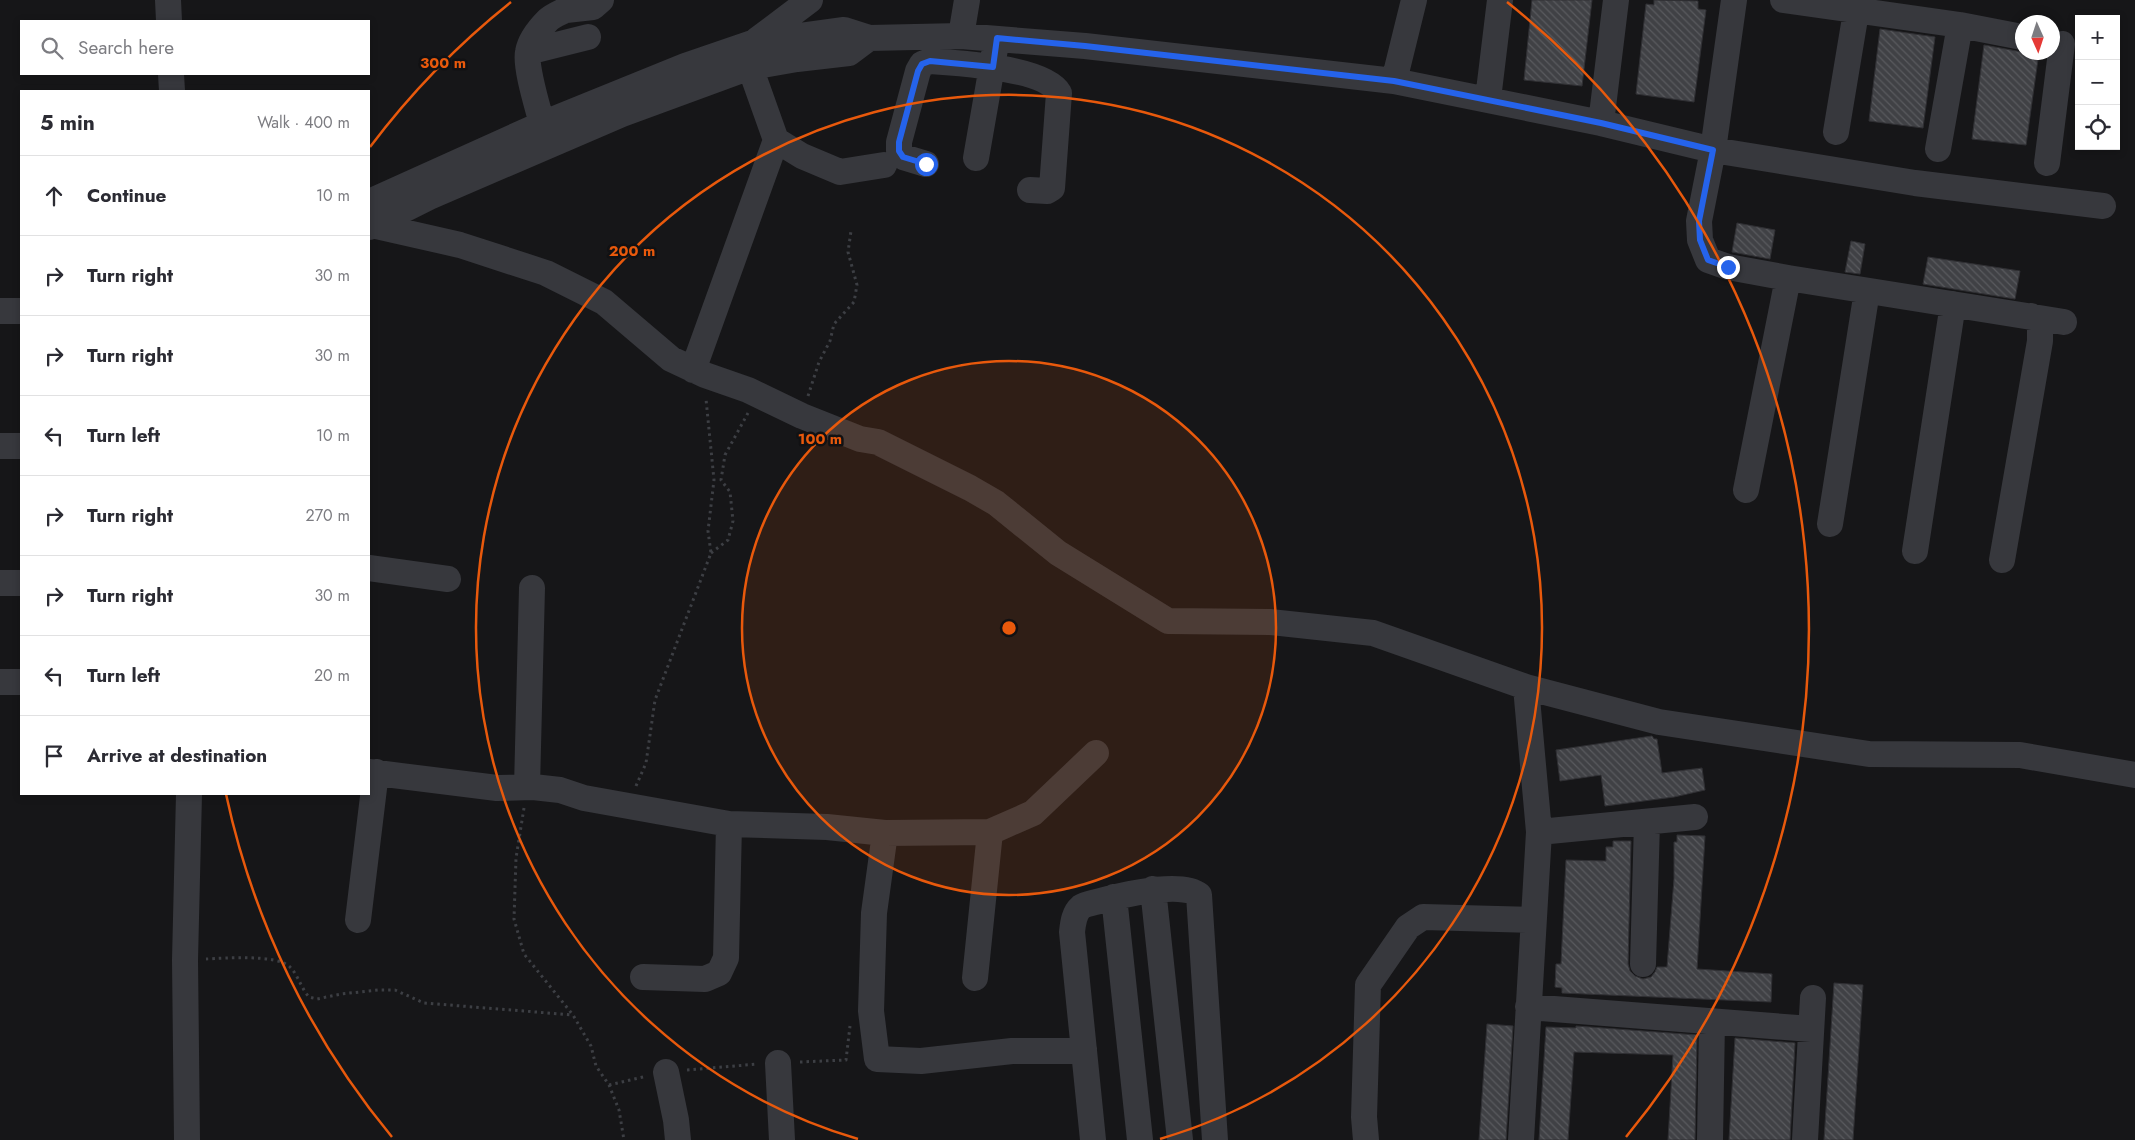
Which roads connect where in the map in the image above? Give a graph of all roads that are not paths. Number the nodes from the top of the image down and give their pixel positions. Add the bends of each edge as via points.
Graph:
1 (168, 0) edge
2 (601, 0) edge
3 (810, 0) edge
4 (967, 0) edge
5 (1414, 0) edge
6 (1500, 0) edge
7 (1616, 0) edge
8 (1734, 0) edge
9 (1753, 0) edge
10 (1783, 0) edge
11 (571, 5) edge
12 (1856, 12) junction
13 (169, 20) edge
14 (1960, 25) junction
15 (961, 36) junction
16 (2015, 36) edge
17 (588, 37) dead end
18 (869, 38) junction
19 (997, 38) junction
20 (755, 42) junction
21 (2064, 45) edge
22 (528, 52) junction
23 (750, 67) junction
24 (993, 67) junction
25 (171, 75) edge
26 (1394, 81) junction
27 (172, 90) edge
28 (1488, 100) junction
29 (1601, 123) junction
30 (542, 124) junction
31 (1836, 132) dead end
32 (776, 140) junction
33 (1938, 149) dead end
34 (1722, 152) junction
35 (976, 158) dead end
36 (2047, 163) dead end
37 (926, 164) dead end
38 (884, 166) dead end
39 (1030, 190) dead end
40 (2103, 206) dead end
41 (370, 218) edge
42 (1788, 278) junction
43 (1867, 291) junction
44 (1953, 304) junction
45 (0, 311) edge
46 (20, 311) edge
47 (2031, 316) junction
48 (2064, 322) dead end
49 (699, 373) junction
50 (0, 446) edge
51 (20, 446) edge
52 (1746, 490) dead end
53 (1830, 524) dead end
54 (1915, 551) dead end
55 (2002, 560) dead end
56 (370, 568) edge
57 (448, 579) dead end
58 (0, 583) edge
59 (20, 584) edge
60 (532, 588) dead end
61 (0, 682) edge
62 (20, 682) edge
63 (1526, 687) junction
64 (1096, 752) dead end
65 (372, 772) edge
66 (2135, 775) edge
67 (530, 787) junction
68 (370, 793) edge
69 (189, 795) edge
70 (370, 795) edge
71 (1695, 817) dead end
72 (1646, 822) junction
73 (729, 824) junction
74 (990, 832) junction
75 (1539, 832) junction
76 (885, 833) junction
77 (1154, 889) junction
78 (1114, 897) junction
79 (358, 920) dead end
80 (1533, 920) junction
81 (1642, 964) dead end
82 (643, 977) dead end
83 (975, 978) dead end
84 (1813, 998) dead end
85 (1528, 1007) junction
86 (1712, 1021) junction
87 (1811, 1029) junction
88 (1084, 1049) junction
89 (778, 1063) road end
90 (666, 1072) road end
91 (187, 1140) edge
92 (678, 1140) edge
93 (782, 1140) edge
94 (1093, 1140) edge
95 (1140, 1140) edge
96 (1180, 1140) edge
97 (1215, 1140) edge
98 (1366, 1140) edge
99 (1521, 1140) edge
100 (1710, 1140) edge
101 (1805, 1140) edge

1 - 13 street
2 - 11 street via 593,7
3 - 20 street
4 - 15 street
5 - 26 street
6 - 28 street
7 - 29 street
8 - 34 street
9 - 34 street
10 - 12 street
11 - 22 street via 539,29
12 - 14 street
12 - 31 street
14 - 16 street
14 - 33 street
15 - 18 street
15 - 19 street
17 - 22 street
18 - 20 street via 844,30
18 - 23 street via 849,53
19 - 24 street
19 - 26 street
20 - 30 street via 685,66
21 - 36 street
22 - 30 street
23 - 32 street
23 - 41 street via 622,114 429,197
24 - 35 street
24 - 37 street via 930,61 922,64 899,151 903,157
24 - 39 street via 1047,81 1060,93 1052,188 1047,191
25 - 27 street
26 - 28 street
28 - 29 street
29 - 34 street
30 - 41 street
32 - 38 street via 802,156 840,172
32 - 49 street
34 - 40 street via 1915,183
34 - 42 street via 1699,221 1700,240 1708,260
41 - 49 street via 546,273 604,302 670,360
42 - 43 street
42 - 52 street
43 - 44 street
43 - 53 street
44 - 47 street
44 - 54 street
45 - 46 street
47 - 48 street
47 - 55 street via 2040,324 2040,341
49 - 63 street via 860,439 878,442 979,493 1058,553 1168,621 1270,622 1372,633
50 - 51 street
56 - 57 street
58 - 59 street
60 - 67 street
61 - 62 street
63 - 66 street via 1659,722 1869,754 2020,755
63 - 75 street
64 - 74 street via 1033,813
65 - 67 street via 497,788
65 - 68 street
67 - 73 street via 560,790 584,798
69 - 91 street via 185,960
70 - 79 street
71 - 72 street
72 - 75 street
72 - 81 street
73 - 76 street via 828,827
73 - 82 street via 726,958 719,973 705,979
74 - 76 street
74 - 83 street
75 - 80 street
76 - 88 street via 874,913 871,1011 877,1059 922,1061 1012,1051
77 - 78 street
77 - 96 street
77 - 97 street via 1193,890 1199,894
78 - 88 street via 1082,906 1074,918 1072,932
78 - 95 street
80 - 85 street
80 - 98 street via 1424,917 1408,927 1368,985
84 - 87 street
85 - 86 street
85 - 99 street
86 - 87 street
86 - 100 street
87 - 101 street
88 - 94 street
89 - 93 street
90 - 92 street

